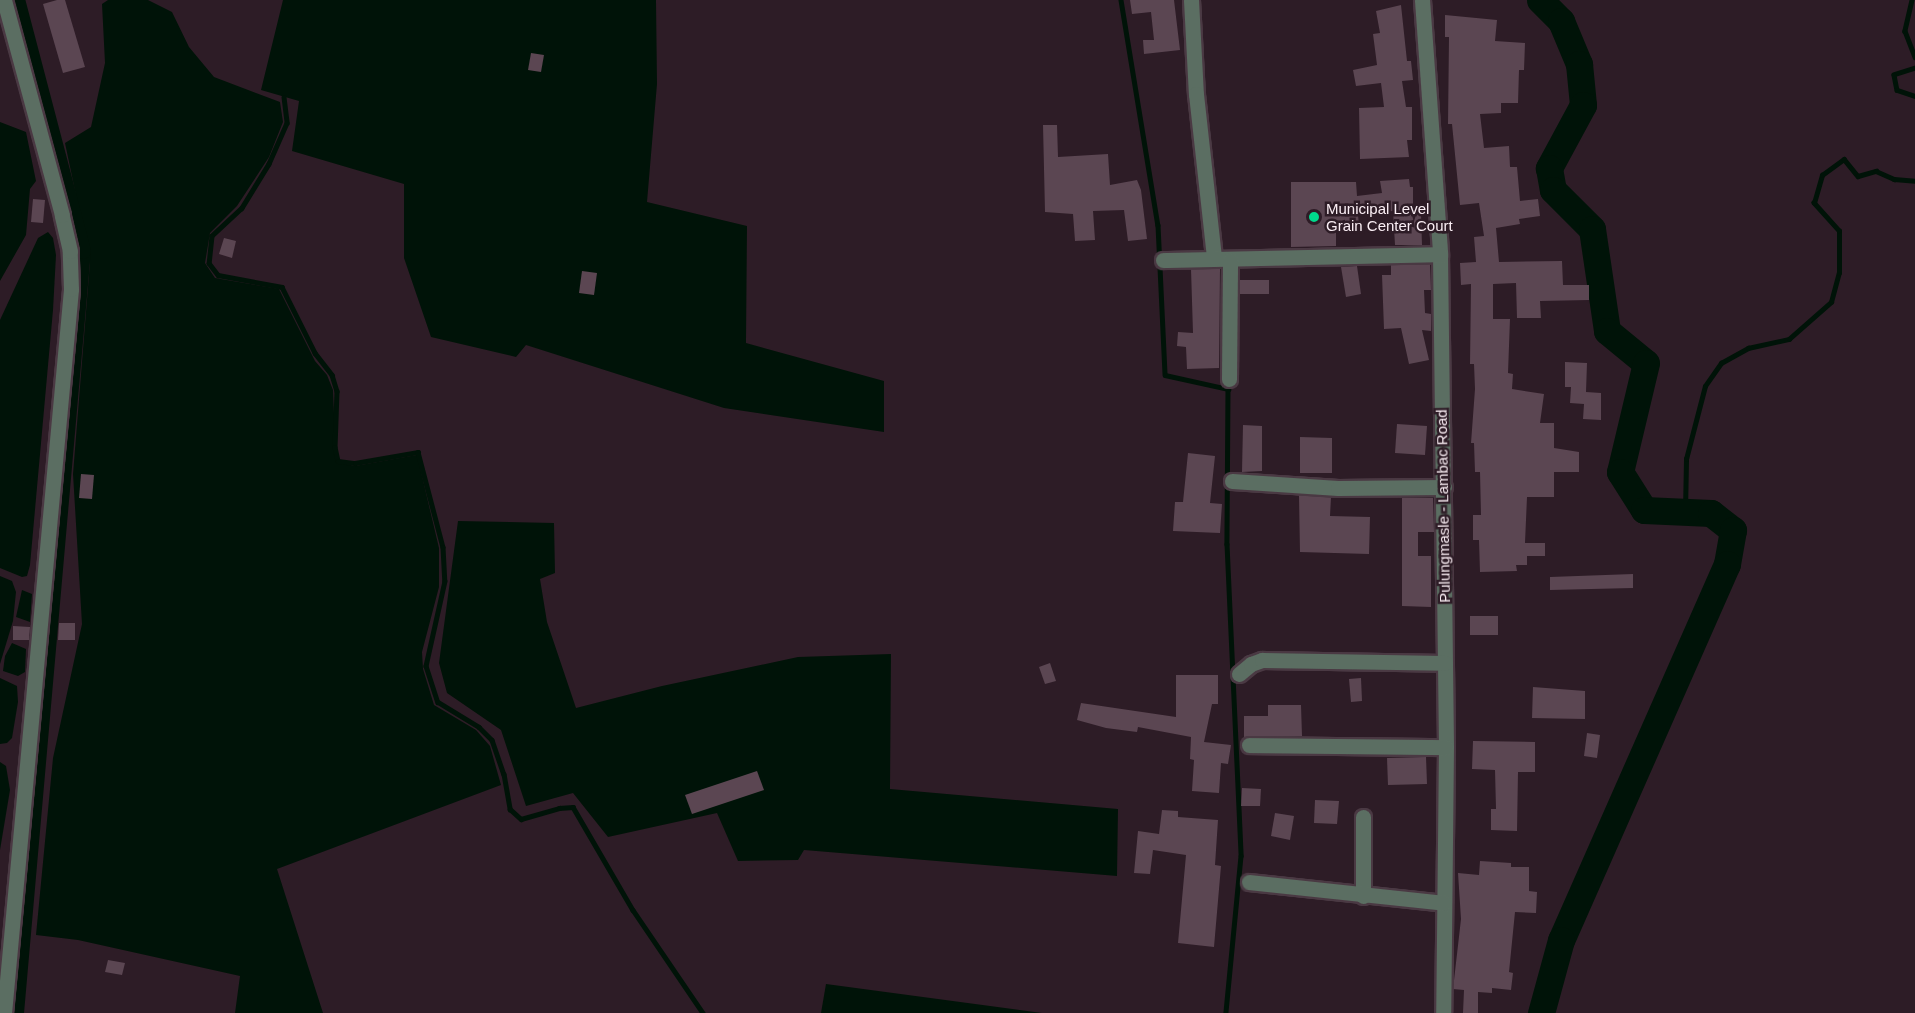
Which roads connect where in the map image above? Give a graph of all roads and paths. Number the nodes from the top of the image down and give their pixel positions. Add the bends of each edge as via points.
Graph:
1 (4, 0) edge
2 (1191, 0) edge
3 (1422, 0) edge
4 (1440, 254) junction
5 (1214, 258) junction
6 (1163, 260) dead end
7 (1230, 260) junction
8 (1229, 379) dead end
9 (1232, 481) dead end
10 (1444, 487) junction
11 (1445, 663) junction
12 (1239, 674) dead end
13 (1249, 745) dead end
14 (1446, 747) junction
15 (1363, 817) dead end
16 (1249, 882) dead end
17 (1364, 896) junction
18 (1444, 903) junction
19 (4, 1013) edge
20 (1443, 1013) edge

1 - 19 street via 62,215 70,251 71,289
2 - 5 street via 1196,94
3 - 4 street, Pulungmasle - Lambac Road
4 - 7 street
4 - 10 street, Pulungmasle - Lambac Road
5 - 6 street
5 - 7 street
7 - 8 street
9 - 10 street via 1338,488
10 - 11 street, Pulungmasle - Lambac Road
11 - 12 street via 1263,660
11 - 14 street, Pulungmasle - Lambac Road
13 - 14 street
14 - 18 street, Pulungmasle - Lambac Road
15 - 17 street
16 - 17 street
17 - 18 street
18 - 20 street, Pulungmasle - Lambac Road

